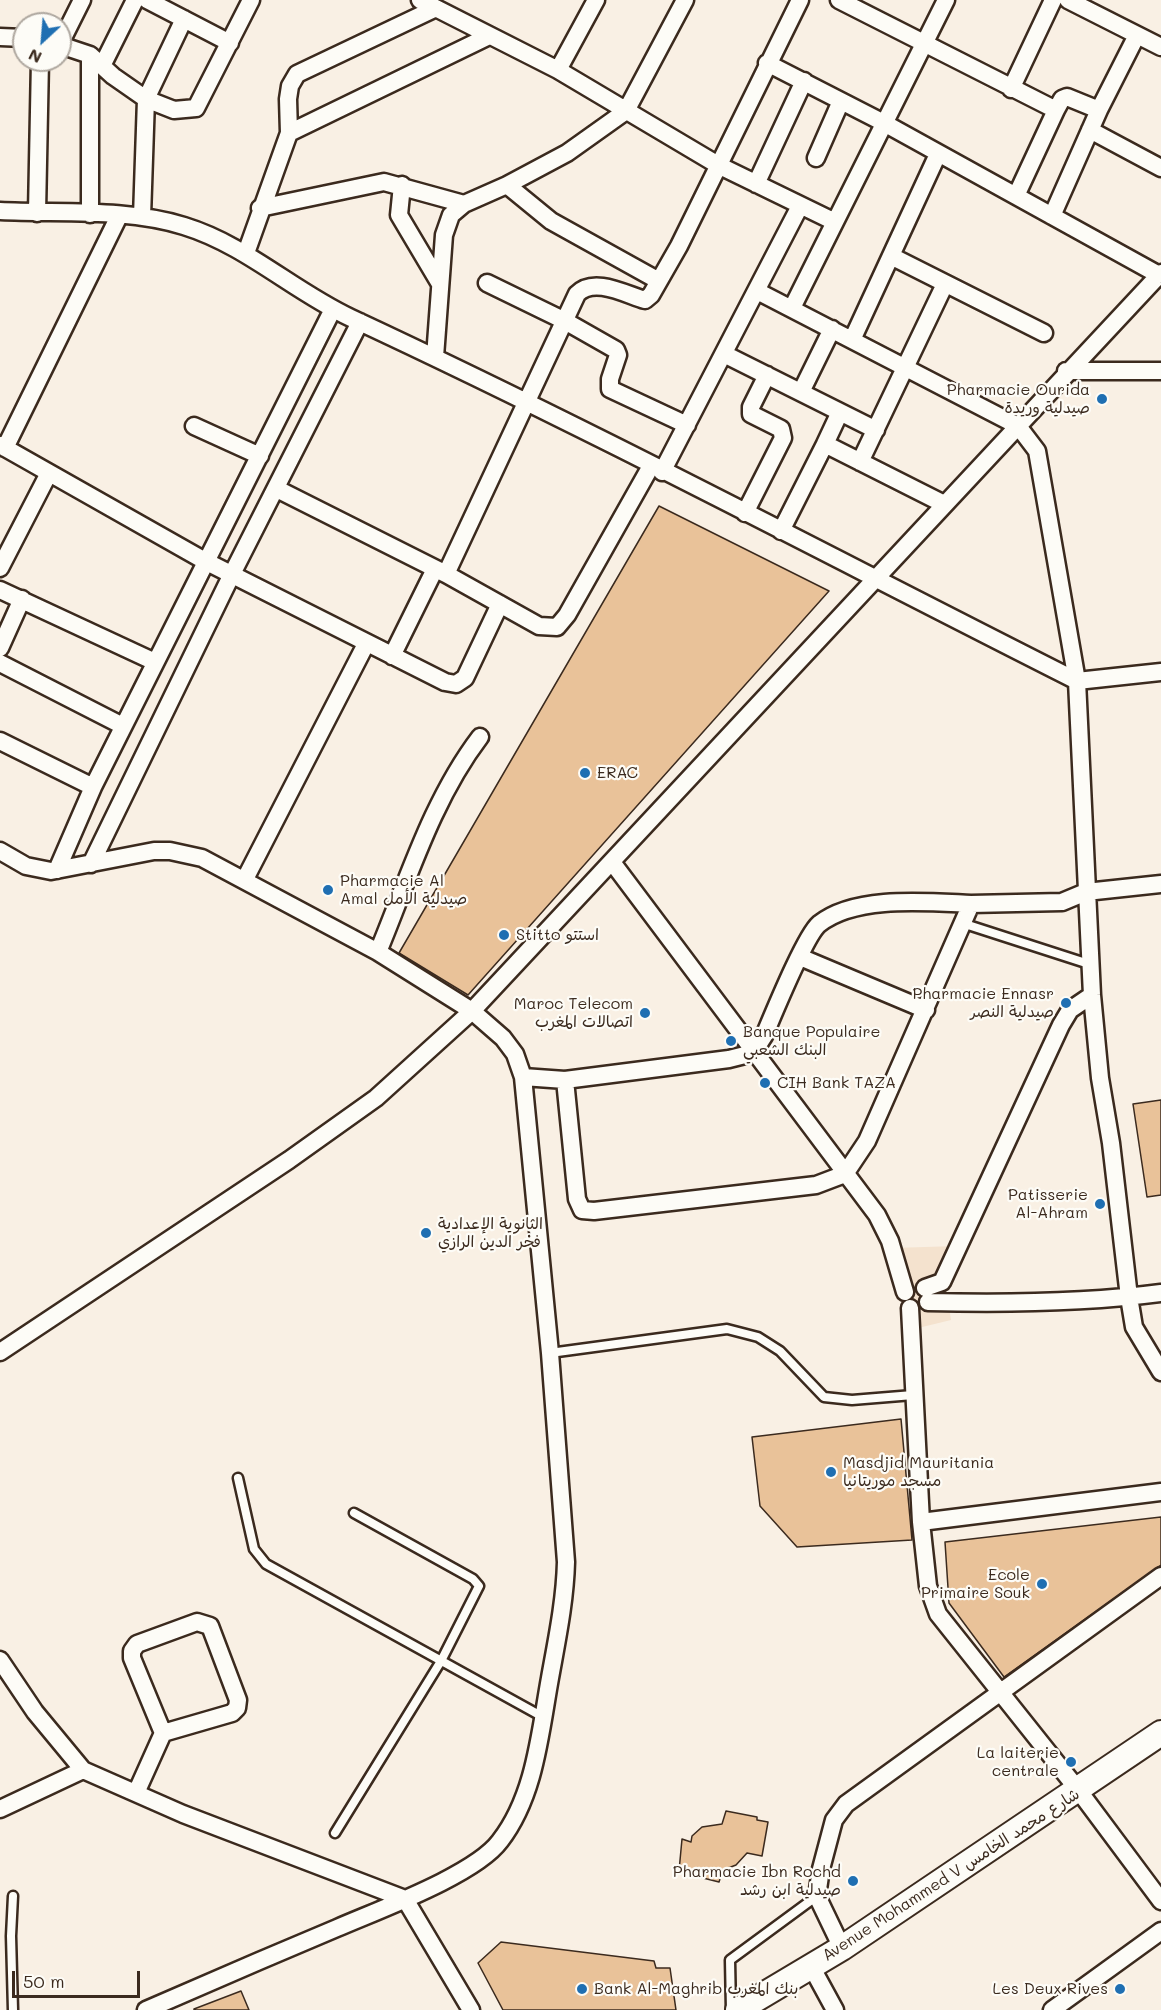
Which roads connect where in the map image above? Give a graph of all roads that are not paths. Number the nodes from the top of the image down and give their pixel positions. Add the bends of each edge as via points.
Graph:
1 (82, 0) edge
2 (135, 0) edge
3 (147, 0) edge
4 (251, 0) edge
5 (420, 0) edge
6 (596, 0) edge
7 (685, 0) edge
8 (800, 0) edge
9 (839, 0) edge
10 (946, 0) edge
11 (1053, 0) edge
12 (1068, 0) edge
13 (436, 8) junction
14 (184, 19) junction
15 (72, 20) edge
16 (1137, 35) junction
17 (489, 36) junction
18 (924, 42) junction
19 (230, 43) junction
20 (1161, 47) edge
21 (72, 50) edge
22 (96, 61) junction
23 (767, 63) junction
24 (558, 70) junction
25 (40, 72) edge
26 (804, 81) junction
27 (1011, 89) junction
28 (146, 99) junction
29 (841, 101) junction
30 (1056, 110) junction
31 (1099, 110) junction
32 (626, 111) junction
33 (884, 123) junction
34 (1090, 130) junction
35 (289, 133) junction
36 (938, 154) junction
37 (816, 158) dead end
38 (718, 165) junction
39 (1161, 168) edge
40 (756, 184) junction
41 (402, 185) junction
42 (507, 185) junction
43 (1016, 196) junction
44 (464, 204) junction
45 (800, 206) junction
46 (260, 208) junction
47 (0, 211) edge
48 (37, 213) junction
49 (90, 214) junction
50 (119, 216) junction
51 (1052, 216) junction
52 (142, 217) junction
53 (833, 221) junction
54 (246, 253) junction
55 (891, 256) junction
56 (1160, 274) edge
57 (659, 281) junction
58 (487, 283) dead end
59 (440, 284) junction
60 (945, 284) junction
61 (758, 291) junction
62 (792, 308) junction
63 (333, 309) junction
64 (565, 321) junction
65 (360, 322) junction
66 (832, 329) junction
67 (1044, 333) dead end
68 (852, 340) junction
69 (724, 354) junction
70 (435, 357) junction
71 (904, 369) junction
72 (1066, 371) junction
73 (1161, 371) edge
74 (767, 375) junction
75 (801, 392) junction
76 (526, 403) junction
77 (840, 412) junction
78 (687, 425) junction
79 (194, 426) dead end
80 (1018, 426) junction
81 (876, 430) junction
82 (825, 444) junction
83 (3, 446) edge
84 (260, 456) junction
85 (860, 462) junction
86 (657, 469) junction
87 (49, 473) junction
88 (277, 489) junction
89 (944, 504) junction
90 (745, 513) junction
91 (781, 531) junction
92 (205, 561) junction
93 (0, 568) edge
94 (440, 572) junction
95 (232, 574) junction
96 (874, 579) junction
97 (0, 590) edge
98 (22, 599) junction
99 (500, 604) junction
100 (366, 644) junction
101 (0, 648) edge
102 (392, 656) junction
103 (155, 662) junction
104 (0, 663) edge
105 (1161, 672) edge
106 (1077, 681) junction
107 (123, 726) junction
108 (480, 736) dead end
109 (0, 741) edge
110 (93, 787) junction
111 (0, 852) edge
112 (612, 862) junction
113 (91, 864) junction
114 (57, 870) junction
115 (245, 879) junction
116 (1161, 884) edge
117 (1086, 892) junction
118 (971, 904) junction
119 (965, 924) junction
120 (378, 952) junction
121 (800, 957) junction
122 (1092, 965) junction
123 (1092, 995) junction
124 (926, 1010) junction
125 (472, 1011) junction
126 (753, 1053) junction
127 (523, 1077) junction
128 (565, 1080) junction
129 (845, 1174) junction
130 (904, 1292) junction
131 (1161, 1293) edge
132 (927, 1295) junction
133 (1129, 1297) junction
134 (910, 1308) junction
135 (0, 1352) edge
136 (550, 1353) junction
137 (1161, 1372) edge
138 (913, 1395) junction
139 (238, 1478) dead end
140 (1161, 1492) edge
141 (354, 1513) dead end
142 (921, 1522) junction
143 (1161, 1576) edge
144 (0, 1660) edge
145 (441, 1661) junction
146 (998, 1692) junction
147 (543, 1717) junction
148 (163, 1733) junction
149 (1161, 1733) edge
150 (83, 1770) junction
151 (1079, 1791) junction
152 (136, 1793) junction
153 (0, 1809) edge
154 (335, 1833) dead end
155 (13, 1896) dead end
156 (817, 1896) junction
157 (405, 1899) junction
158 (1161, 1901) edge
159 (1161, 1931) edge
160 (842, 1948) junction
161 (811, 1966) junction
162 (13, 2010) edge
163 (146, 2010) edge
164 (471, 2010) edge
165 (731, 2010) edge
166 (738, 2010) edge
167 (835, 2010) edge
168 (1052, 2010) edge

1 - 15 street
2 - 22 street
3 - 14 street
4 - 19 street
5 - 13 street
6 - 24 street
7 - 32 street
8 - 23 street
9 - 18 street
10 - 18 street
11 - 27 street
12 - 16 street
13 - 17 street
13 - 35 street via 297,74 288,99
14 - 19 street
14 - 28 street
16 - 20 street
16 - 31 street
17 - 24 street
17 - 35 street
18 - 27 street
18 - 33 street
19 - 28 street via 196,108 174,110
21 - 22 street
22 - 28 street
22 - 49 street
23 - 26 street
23 - 38 street
24 - 32 street
25 - 48 street
26 - 29 street
26 - 40 street
27 - 30 street
28 - 52 street
29 - 33 street
29 - 37 street
30 - 31 street via 1060,101 1067,98
30 - 43 street
31 - 34 street
32 - 38 street
32 - 42 street via 567,153
33 - 36 street
33 - 53 street
34 - 39 street
34 - 51 street
35 - 46 street
36 - 43 street
36 - 55 street
38 - 40 street
38 - 57 street
40 - 45 street
41 - 44 street
41 - 46 street via 384,182
41 - 59 street via 399,215
42 - 44 street
42 - 57 street via 559,226
43 - 51 street
44 - 59 street via 451,215 444,235
45 - 53 street
45 - 61 street
46 - 54 street
47 - 48 street
48 - 49 street
49 - 50 street
50 - 52 street
50 - 83 street
51 - 56 street
52 - 54 street via 205,232
53 - 62 street
54 - 63 street
55 - 60 street
55 - 68 street
56 - 72 street
57 - 64 street via 645,300 615,289 582,289
58 - 64 street
59 - 70 street
60 - 67 street
60 - 71 street
61 - 62 street
61 - 69 street
62 - 66 street
63 - 65 street
63 - 84 street
64 - 76 street
64 - 78 street via 618,353 610,388
65 - 70 street
65 - 88 street
66 - 68 street
66 - 75 street
68 - 71 street
69 - 74 street
69 - 78 street
70 - 76 street
71 - 80 street
71 - 81 street
72 - 73 street
72 - 80 street
74 - 75 street
74 - 90 street via 751,407 752,414 781,429 783,438
75 - 77 street
76 - 86 street
76 - 94 street
77 - 81 street
77 - 82 street
78 - 86 street
79 - 84 street
80 - 89 street
80 - 106 street via 1033,443 1040,460
81 - 85 street
82 - 85 street
82 - 91 street
83 - 87 street
84 - 92 street
85 - 89 street
86 - 90 street
86 - 99 street via 557,627 539,626
87 - 92 street
87 - 93 street
88 - 94 street
88 - 95 street
89 - 96 street
90 - 91 street
91 - 96 street
92 - 95 street
92 - 103 street
94 - 99 street
94 - 102 street
95 - 100 street
95 - 113 street
96 - 106 street
96 - 112 street
97 - 98 street
98 - 101 street
98 - 103 street
99 - 102 street via 465,678 456,684
100 - 102 street
100 - 115 street
103 - 107 street
104 - 107 street
105 - 106 street
106 - 117 street
107 - 110 street
108 - 120 street via 439,804
109 - 110 street
110 - 114 street
111 - 114 street via 26,866
112 - 125 street
112 - 126 street
113 - 114 street
113 - 115 street via 170,851 202,858
115 - 120 street
116 - 117 street
117 - 118 street via 1062,902
117 - 122 street
118 - 119 street
118 - 121 street via 905,903 851,908 817,926
119 - 122 lane
119 - 124 street
120 - 125 street
121 - 124 street
121 - 126 street
122 - 123 street
123 - 132 street via 1071,1010 1061,1025 942,1282
123 - 133 street
124 - 129 street via 867,1141
125 - 127 street via 503,1038 515,1054
125 - 135 street via 376,1098
126 - 128 street
126 - 129 street
127 - 128 street
127 - 136 street
128 - 129 street via 577,1199 582,1210 594,1212 816,1185
129 - 130 street via 877,1215 890,1241
130 - 132 street via 912,1285
130 - 134 street via 903,1299
131 - 133 street
132 - 133 street via 973,1303
132 - 134 street via 923,1308
133 - 137 street via 1134,1327
134 - 138 street
136 - 138 lane via 727,1329 758,1337 780,1351 824,1397 852,1400
136 - 147 street via 567,1562
138 - 142 street
139 - 145 lane via 254,1549 266,1564
140 - 142 street
141 - 145 lane via 473,1579 479,1586
142 - 146 street via 928,1586 938,1614
143 - 146 street
144 - 150 street via 35,1712
145 - 147 lane
145 - 154 lane
146 - 151 street
146 - 156 street via 846,1804 834,1820
147 - 157 street via 528,1787 517,1816 499,1843 478,1863
148 - 148 street via 232,1713 237,1708 238,1700 210,1626 205,1622 137,1644 132,1651
148 - 152 street
149 - 151 street, Avenue Mohammed V شارع محمد الخامس
150 - 152 street
150 - 153 street
151 - 158 street
151 - 160 street, Avenue Mohammed V شارع محمد الخامس
152 - 157 street
155 - 162 lane
156 - 160 street
156 - 165 lane via 730,1960
157 - 163 street
157 - 164 street
159 - 168 street
160 - 161 street, Avenue Mohammed V شارع محمد الخامس
161 - 166 street, Avenue Mohammed V شارع محمد الخامس
161 - 167 street

